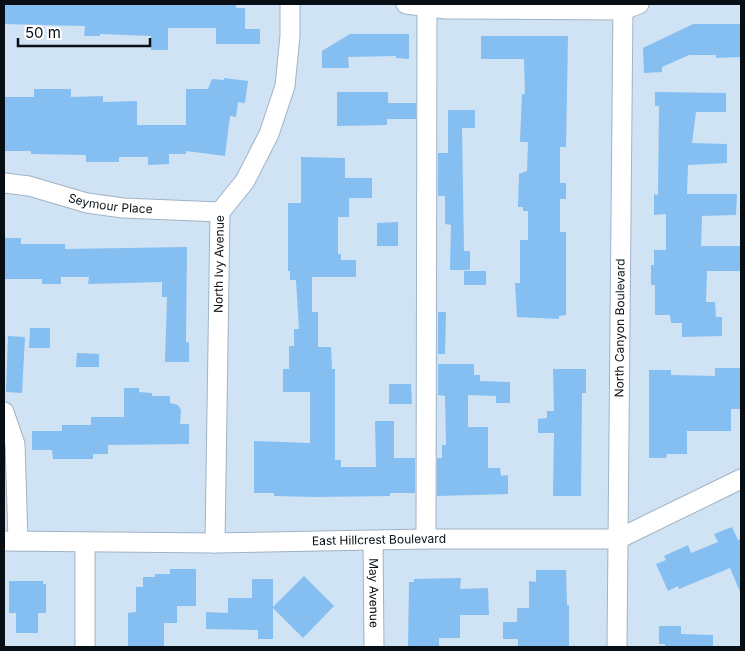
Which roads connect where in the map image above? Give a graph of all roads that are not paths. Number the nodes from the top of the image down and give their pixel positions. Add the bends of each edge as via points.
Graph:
1 (290, 4) edge
2 (406, 4) edge
3 (628, 6) edge
4 (427, 7) junction
5 (4, 183) edge
6 (220, 212) junction
7 (4, 412) edge
8 (741, 479) edge
9 (426, 539) junction
10 (618, 539) junction
11 (11, 541) edge
12 (373, 541) junction
13 (86, 543) junction
14 (215, 543) junction
15 (85, 647) edge
16 (374, 647) edge
17 (617, 647) edge

1 - 6 street, North Ivy Avenue via 285,86 269,134 245,182
2 - 4 street
3 - 4 street via 473,10
3 - 10 street, North Canyon Boulevard
4 - 9 street
5 - 6 street, Seymour Place via 29,186 87,204
6 - 14 street, North Ivy Avenue
7 - 11 street via 15,444
8 - 10 street, East Hillcrest Boulevard
9 - 10 street, East Hillcrest Boulevard
9 - 12 street, East Hillcrest Boulevard
10 - 17 street, North Canyon Boulevard
11 - 13 street, East Hillcrest Boulevard
12 - 14 street, East Hillcrest Boulevard
12 - 16 street, May Avenue
13 - 14 street, East Hillcrest Boulevard
13 - 15 street

